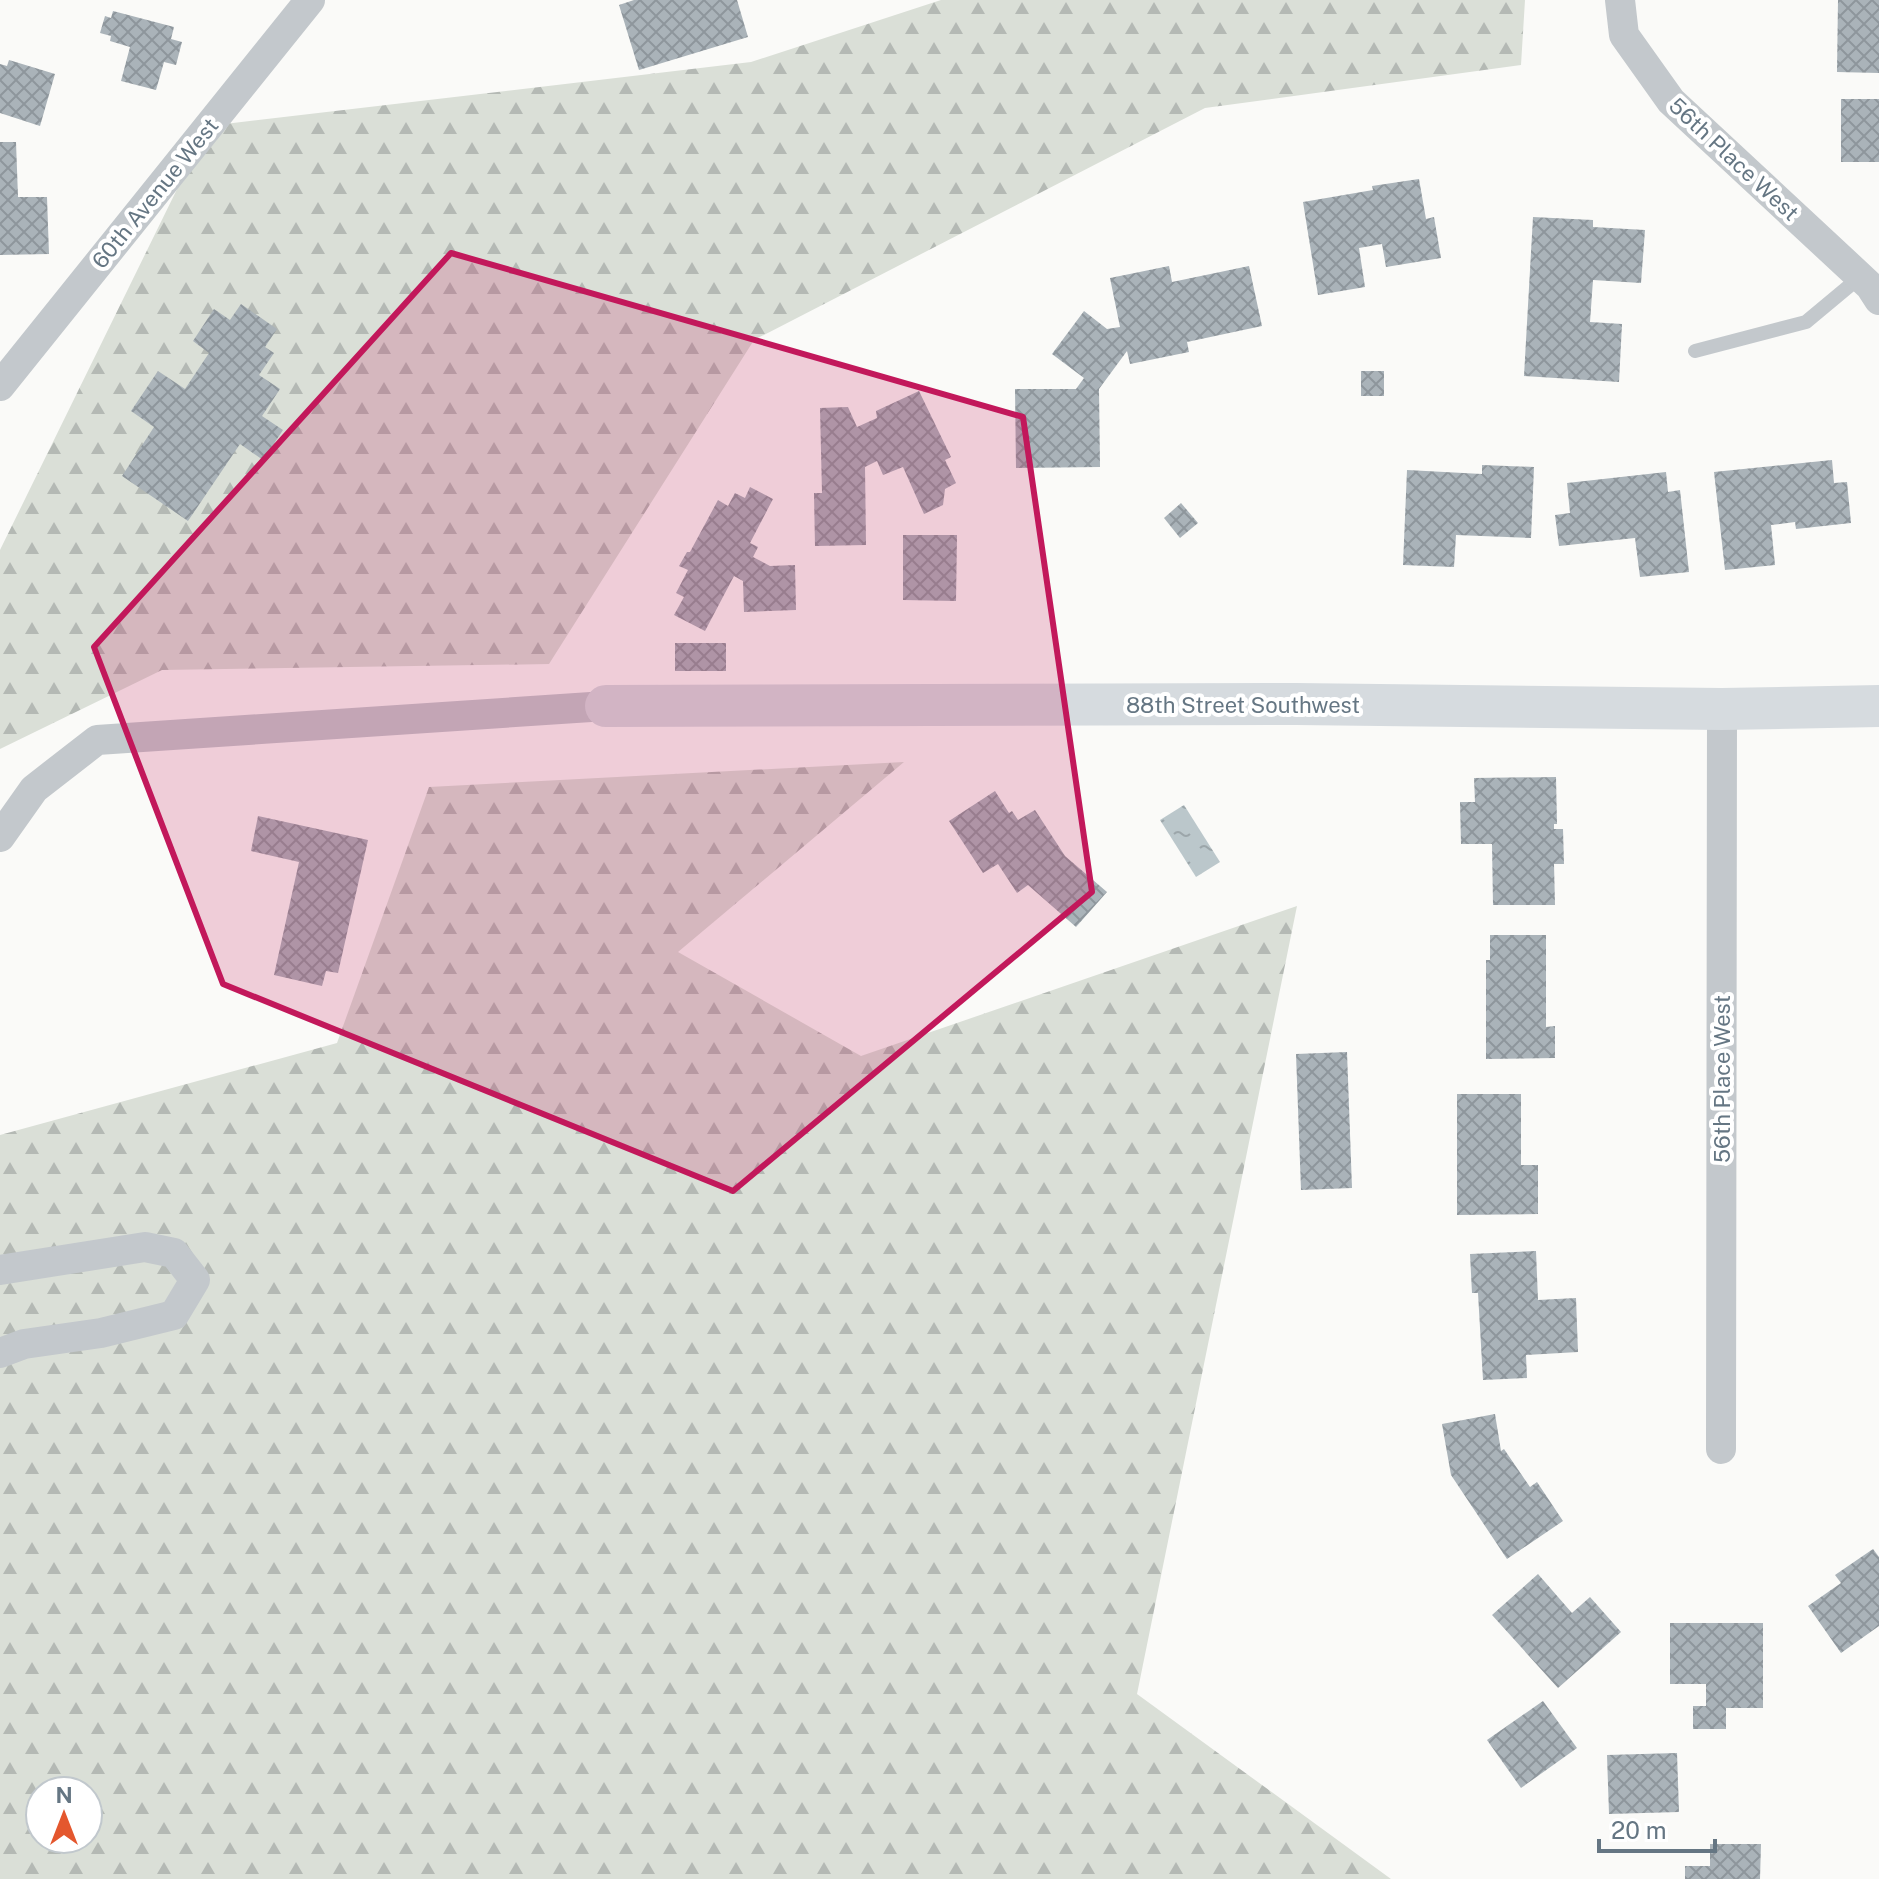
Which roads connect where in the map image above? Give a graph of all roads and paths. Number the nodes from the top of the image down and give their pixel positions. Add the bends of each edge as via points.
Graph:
1 (310, 0) edge
2 (1620, 0) edge
3 (1870, 288) edge
4 (1695, 351) dead end
5 (0, 386) edge
6 (606, 706) joint
7 (1879, 706) edge
8 (1722, 709) junction
9 (0, 837) edge
10 (0, 1270) edge
11 (0, 1353) edge
12 (1721, 1449) dead end

1 - 5 street, 60th Avenue West
2 - 3 street, 56th Place West via 1624,35 1671,101
3 - 4 lane via 1806,322
6 - 8 street, 88th Street Southwest
6 - 9 street via 97,740 34,789
7 - 8 street, 88th Street Southwest
8 - 12 street, 56th Place West
10 - 11 street via 145,1247 174,1253 195,1280 174,1315

